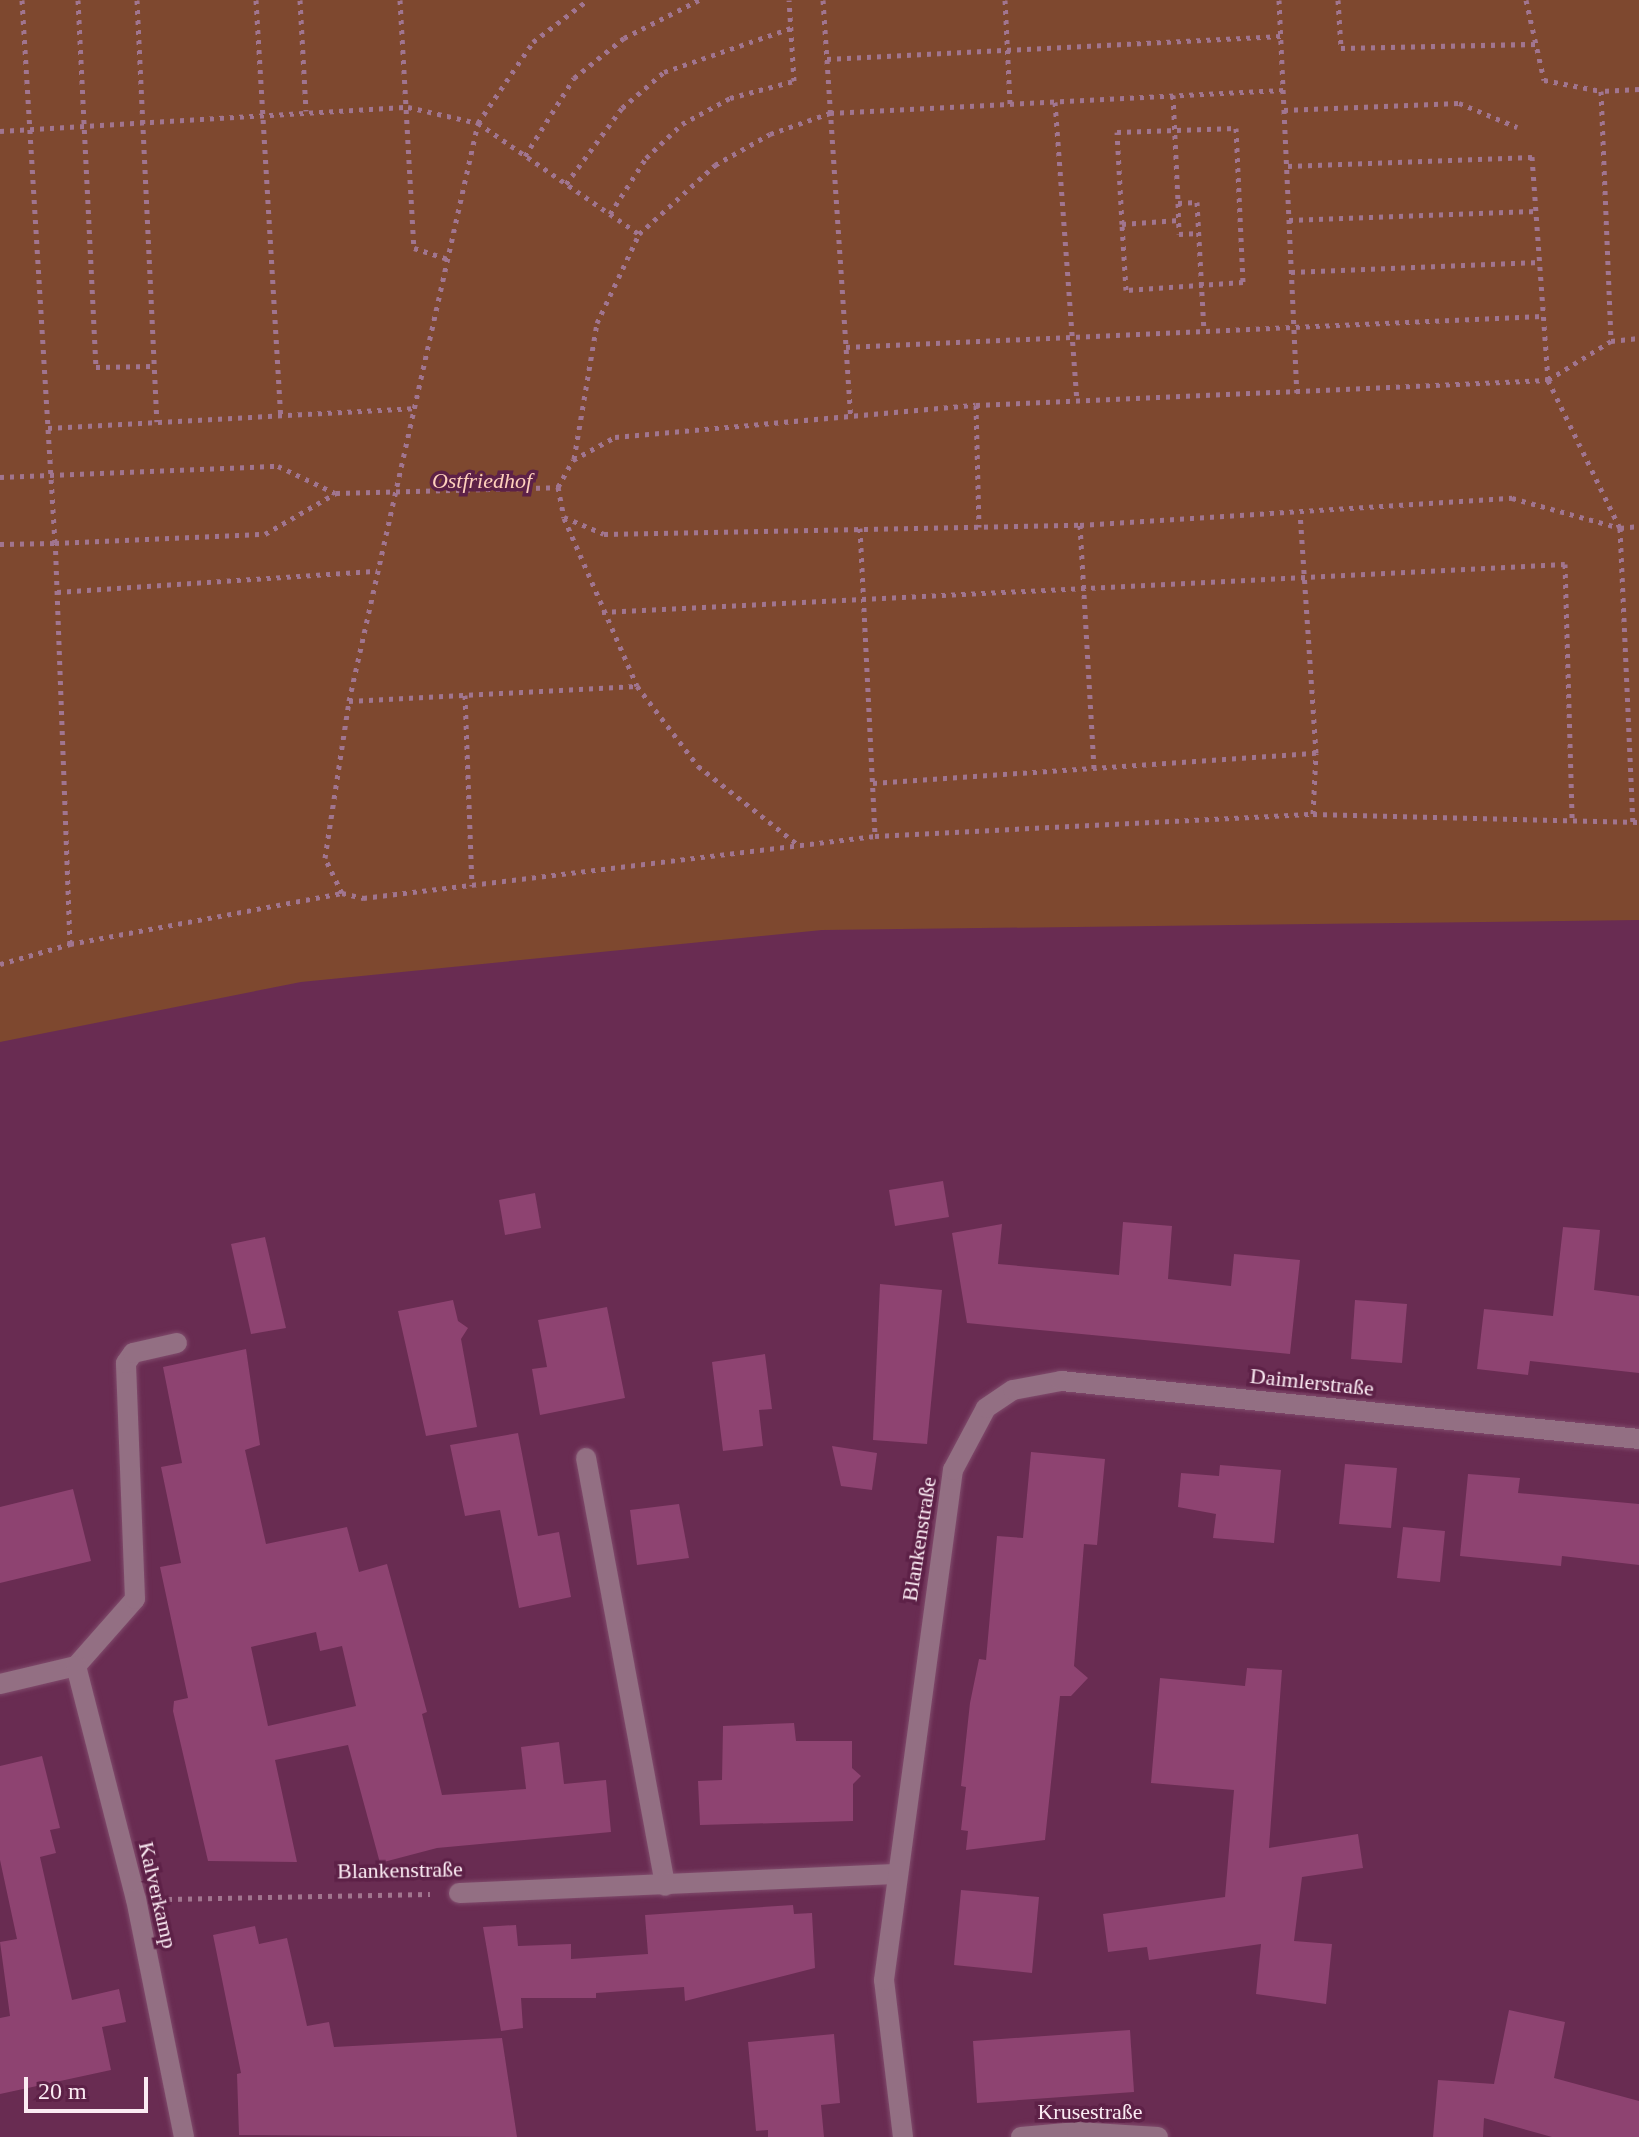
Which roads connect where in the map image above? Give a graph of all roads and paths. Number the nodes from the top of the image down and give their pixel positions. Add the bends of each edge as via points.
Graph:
1 (22, 0) edge
2 (78, 0) edge
3 (137, 0) edge
4 (256, 0) edge
5 (300, 0) edge
6 (400, 0) edge
7 (588, 0) edge
8 (699, 0) edge
9 (789, 0) edge
10 (823, 0) edge
11 (1005, 0) edge
12 (1279, 0) edge
13 (1338, 0) edge
14 (1526, 0) edge
15 (791, 28) junction
16 (1281, 36) junction
17 (1536, 44) junction
18 (1008, 51) junction
19 (827, 59) junction
20 (1639, 89) edge
21 (1283, 90) junction
22 (1601, 91) junction
23 (1173, 95) junction
24 (1055, 102) junction
25 (1010, 104) junction
26 (408, 107) junction
27 (1284, 110) junction
28 (306, 111) junction
29 (830, 113) junction
30 (266, 115) junction
31 (142, 123) junction
32 (478, 123) junction
33 (82, 126) junction
34 (1517, 127) dead end
35 (32, 129) junction
36 (1175, 129) junction
37 (0, 131) edge
38 (525, 156) junction
39 (1287, 166) junction
40 (566, 184) junction
41 (1178, 203) junction
42 (1536, 211) junction
43 (610, 214) junction
44 (1179, 220) junction
45 (1289, 220) junction
46 (1122, 224) junction
47 (1199, 233) junction
48 (639, 234) junction
49 (447, 259) junction
50 (1540, 262) junction
51 (1291, 272) junction
52 (1202, 286) junction
53 (1543, 316) junction
54 (1294, 326) junction
55 (1204, 330) junction
56 (1074, 336) junction
57 (1639, 338) edge
58 (1611, 341) junction
59 (846, 347) junction
60 (154, 366) junction
61 (1548, 380) junction
62 (1297, 393) junction
63 (1077, 401) junction
64 (976, 405) junction
65 (413, 408) junction
66 (281, 416) junction
67 (851, 417) junction
68 (157, 422) junction
69 (48, 428) junction
70 (573, 460) junction
71 (51, 474) junction
72 (0, 477) edge
73 (558, 487) junction
74 (393, 492) junction
75 (336, 493) junction
76 (1300, 514) junction
77 (564, 517) junction
78 (1080, 525) junction
79 (1639, 526) edge
80 (979, 527) junction
81 (860, 528) junction
82 (1620, 528) junction
83 (55, 543) junction
84 (0, 544) edge
85 (377, 571) junction
86 (1304, 576) junction
87 (1083, 588) junction
88 (57, 592) junction
89 (866, 598) junction
90 (602, 612) junction
91 (637, 686) junction
92 (465, 695) junction
93 (349, 701) junction
94 (1316, 753) junction
95 (1094, 769) junction
96 (873, 783) junction
97 (1313, 814) junction
98 (1572, 820) junction
99 (1636, 822) edge
100 (875, 836) junction
101 (798, 844) junction
102 (472, 886) junction
103 (342, 893) junction
104 (70, 944) junction
105 (0, 964) edge
106 (177, 1343) dead end
107 (986, 1408) joint
108 (1639, 1439) edge
109 (586, 1458) dead end
110 (76, 1666) junction
111 (0, 1684) edge
112 (897, 1874) junction
113 (665, 1886) junction
114 (459, 1893) joint
115 (136, 1899) junction
116 (184, 2137) edge
117 (903, 2137) edge
118 (1021, 2137) edge
119 (1158, 2137) edge

1 - 35 path
2 - 33 path
3 - 31 path
4 - 30 path
5 - 28 path
6 - 26 path
7 - 32 path via 533,42
8 - 38 path via 624,38 574,78
9 - 15 path
10 - 19 path
11 - 18 path
12 - 16 path
13 - 17 path via 1341,48
14 - 17 path
15 - 40 path via 664,72 622,108
15 - 43 path via 794,81 730,98 682,124 646,158
16 - 18 path
16 - 21 path
17 - 22 path via 1544,80
18 - 19 path
18 - 25 path
19 - 29 path
20 - 22 path
21 - 23 path
21 - 27 path
22 - 58 path
23 - 24 path
23 - 36 path
24 - 25 path
24 - 56 path
25 - 29 path
26 - 28 path
26 - 32 path
26 - 49 path via 414,248
27 - 34 path via 1459,103
27 - 39 path
28 - 30 path
29 - 48 path via 770,134 715,165
29 - 59 path
30 - 31 path
30 - 66 path
31 - 33 path
31 - 60 path
32 - 38 path
32 - 49 path
33 - 35 path
33 - 60 path via 96,367
35 - 37 path
35 - 69 path
36 - 41 path
36 - 46 path via 1117,132
36 - 52 path via 1236,128 1243,282
38 - 40 path
39 - 42 path via 1532,157
39 - 45 path
40 - 43 path
41 - 44 path
41 - 47 path via 1197,202
42 - 45 path
42 - 50 path
43 - 48 path
44 - 46 path
44 - 47 path via 1179,234
45 - 51 path
46 - 52 path via 1126,290
47 - 52 path
48 - 70 path via 597,323
49 - 65 path
50 - 51 path
50 - 53 path
51 - 54 path
52 - 55 path
53 - 54 path
53 - 61 path
54 - 55 path
54 - 62 path
55 - 56 path
56 - 59 path
56 - 63 path
57 - 58 path
58 - 61 path
59 - 67 path
60 - 68 path
61 - 62 path
61 - 82 path
62 - 63 path
63 - 64 path
64 - 67 path
64 - 80 path
65 - 66 path
65 - 74 path
66 - 68 path
67 - 70 path via 615,437
68 - 69 path
69 - 71 path
70 - 73 path
71 - 72 path
71 - 75 path via 278,466
71 - 83 path
73 - 74 path
73 - 77 path
74 - 75 path
74 - 85 path
75 - 83 path via 265,534
76 - 78 path
76 - 82 path via 1512,498
76 - 86 path
77 - 81 path via 604,534
77 - 90 path
78 - 80 path
78 - 87 path
79 - 82 path
80 - 81 path
81 - 89 path
82 - 99 path
83 - 84 path
83 - 88 path
85 - 88 path
85 - 93 path
86 - 87 path
86 - 94 path
86 - 98 path via 1565,564
87 - 89 path
87 - 95 path
88 - 104 path
89 - 90 path
89 - 96 path
90 - 91 path
91 - 92 path
91 - 101 path via 698,766
92 - 93 path
92 - 102 path
93 - 103 path via 325,858
94 - 95 path
94 - 97 path
95 - 96 path
96 - 100 path
97 - 98 path
97 - 100 path
98 - 99 path
100 - 101 path
101 - 102 path
102 - 103 path via 363,898
103 - 104 path
104 - 105 path
106 - 110 street via 133,1353 126,1363 135,1599
107 - 108 street, Daimlerstraße via 1013,1390 1061,1381
107 - 112 street, Blankenstraße via 953,1470
109 - 113 street
110 - 111 street
110 - 115 street, Kalverkamp
112 - 113 street, Blankenstraße
112 - 117 street, Blankenstraße via 884,1980
113 - 114 street, Blankenstraße
114 - 115 path, Blankenstraße
115 - 116 street, Kalverkamp
118 - 119 street, Krusestraße via 1077,2132

